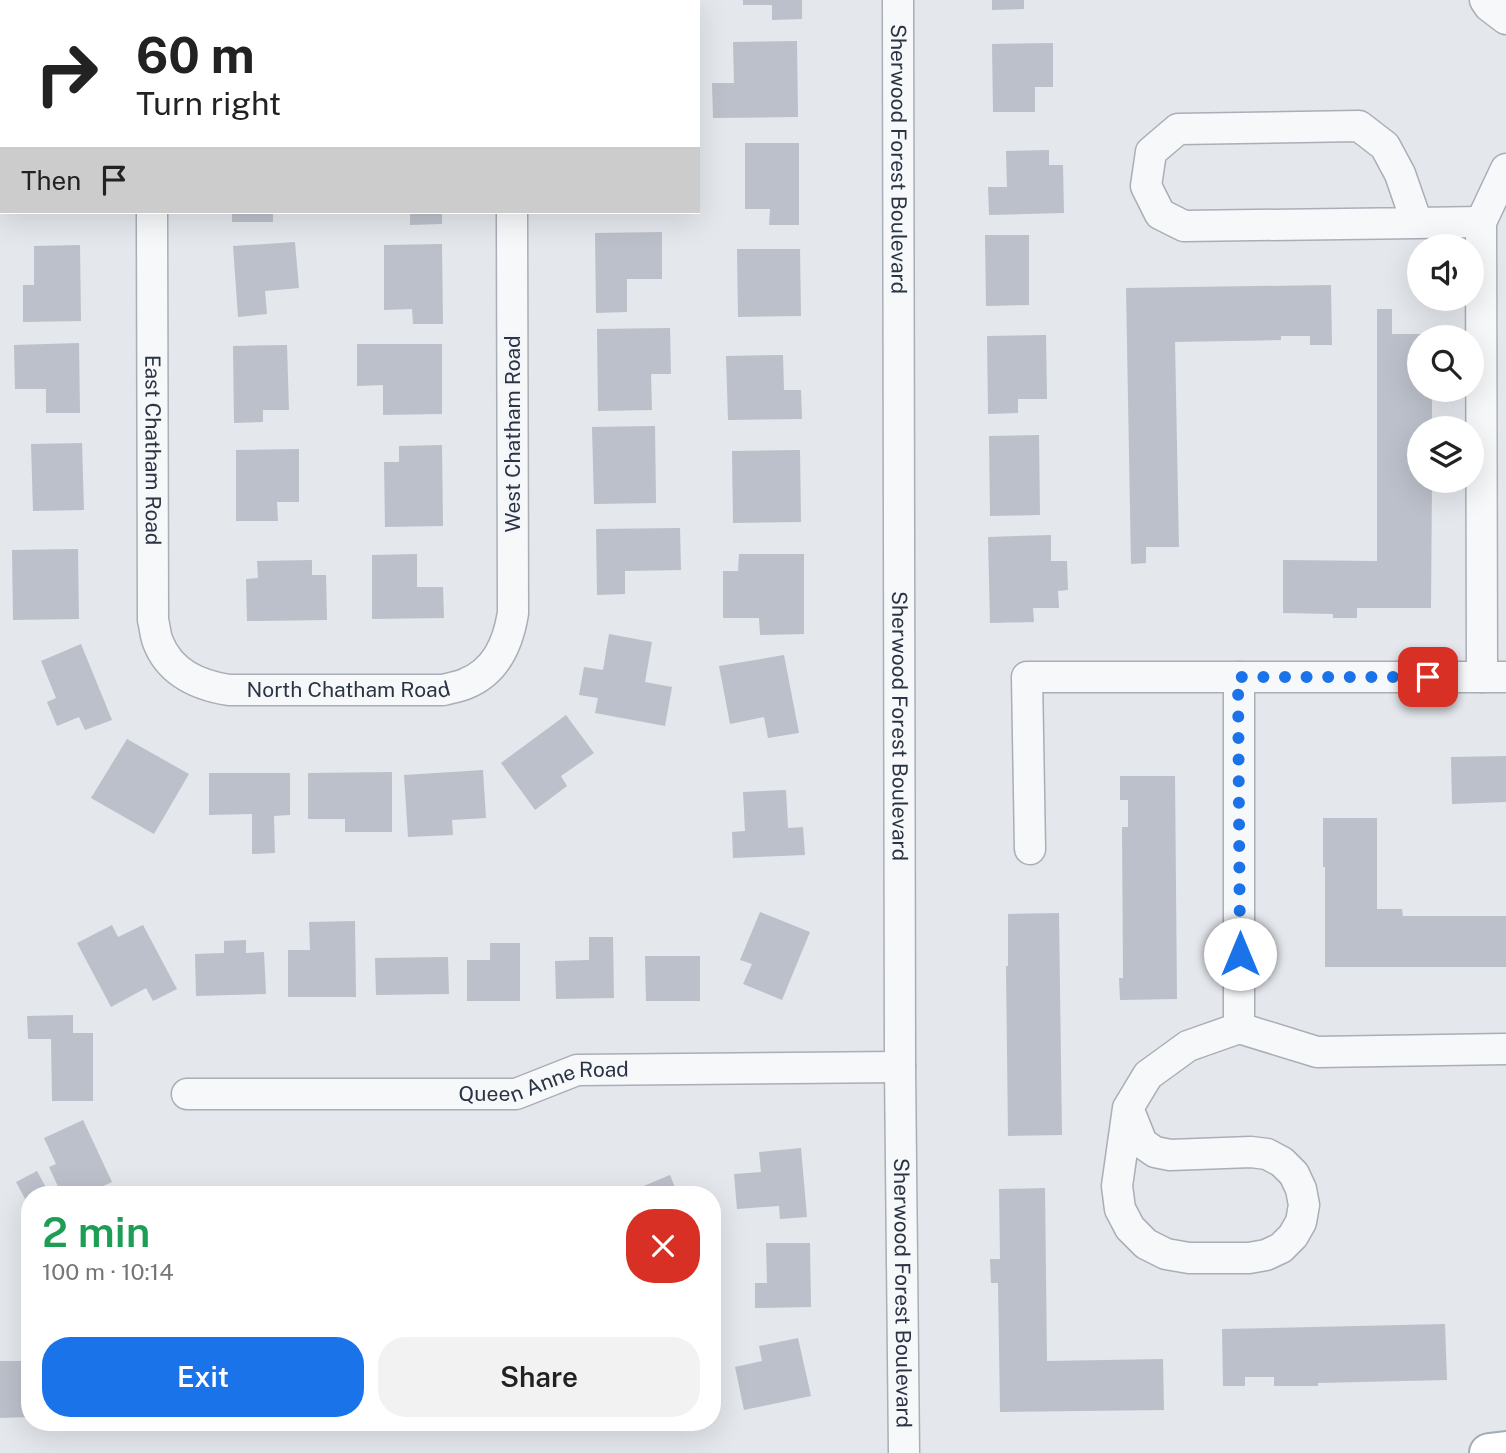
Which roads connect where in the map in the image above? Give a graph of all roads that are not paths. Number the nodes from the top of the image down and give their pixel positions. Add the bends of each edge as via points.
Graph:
1 (898, 0) edge
2 (1485, 0) edge
3 (1506, 19) edge
4 (1506, 169) edge
5 (152, 214) edge
6 (512, 214) edge
7 (1481, 222) junction
8 (1417, 223) junction
9 (501, 655) joint
10 (187, 677) joint
11 (1238, 677) junction
12 (1494, 677) edge
13 (1030, 849) dead end
14 (1239, 1028) junction
15 (1506, 1049) edge
16 (900, 1067) junction
17 (187, 1094) dead end
18 (1128, 1108) junction
19 (1506, 1451) edge
20 (904, 1453) edge
21 (1489, 1453) edge

1 - 16 street, Sherwood Forest Boulevard
2 - 3 street
4 - 7 street
5 - 10 street, East Chatham Road via 153,620 158,642 170,662
6 - 9 street, West Chatham Road via 513,613
7 - 8 street
7 - 12 street
8 - 8 street via 1184,226 1160,214 1146,186 1151,152 1178,129 1359,126 1385,146
9 - 10 street, North Chatham Road via 485,673 443,690 229,690
11 - 12 street
11 - 13 street via 1027,677
11 - 14 street
14 - 15 street via 1317,1052
14 - 18 street via 1188,1046 1148,1076
16 - 17 street, Queen Anne Road via 577,1070 516,1094
16 - 20 street, Sherwood Forest Boulevard
18 - 18 street via 1117,1186 1120,1209 1146,1244 1189,1258 1249,1258 1281,1248 1293,1236 1304,1205 1294,1174 1282,1162 1251,1152 1155,1152 1142,1143
19 - 21 main road

